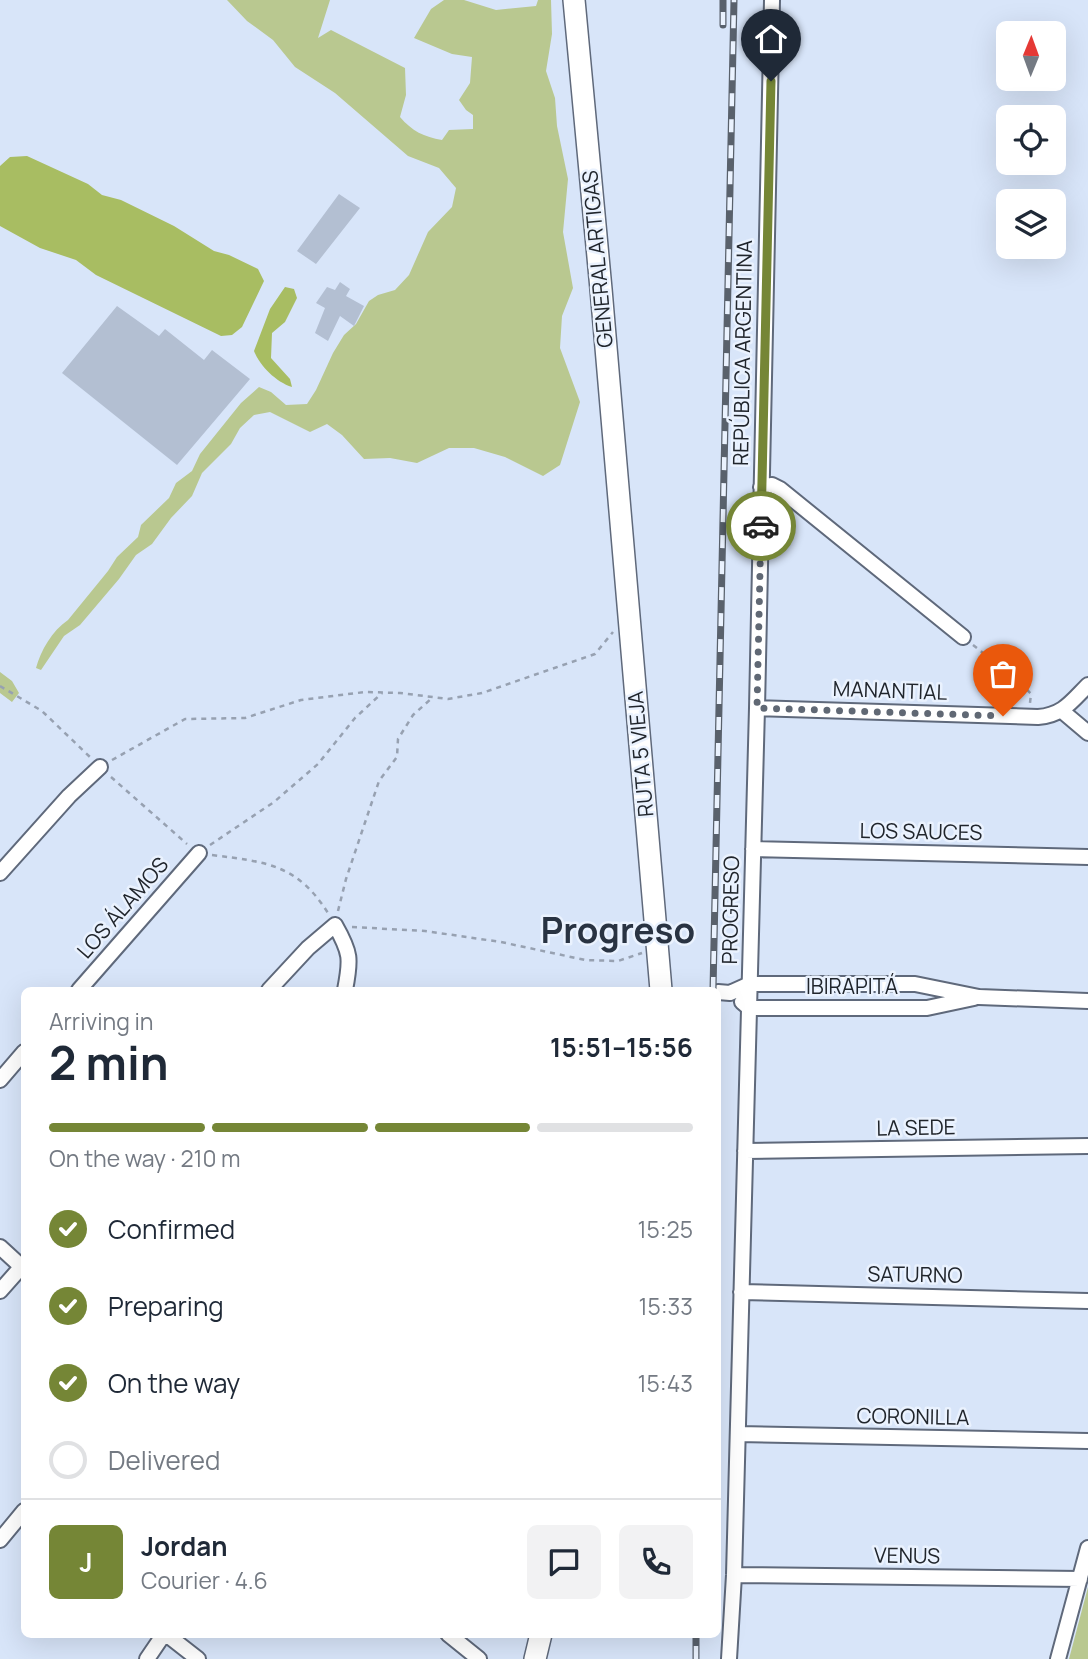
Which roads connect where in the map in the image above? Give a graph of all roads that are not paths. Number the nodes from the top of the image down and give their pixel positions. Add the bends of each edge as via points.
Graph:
1 (574, 0) edge
2 (772, 0) edge
3 (761, 487) junction
4 (620, 518) joint
5 (962, 637) road end
6 (1088, 685) edge
7 (757, 708) junction
8 (1062, 711) junction
9 (1088, 733) edge
10 (100, 767) road end
11 (753, 849) junction
12 (200, 853) road end
13 (1088, 857) edge
14 (0, 873) edge
15 (750, 984) junction
16 (82, 987) edge
17 (272, 987) edge
18 (346, 987) edge
19 (661, 987) edge
20 (724, 992) edge
21 (979, 997) junction
22 (1088, 1002) edge
23 (749, 1008) junction
24 (21, 1056) edge
25 (0, 1080) edge
26 (1088, 1146) edge
27 (745, 1151) junction
28 (0, 1247) edge
29 (21, 1264) edge
30 (21, 1267) edge
31 (21, 1269) edge
32 (0, 1271) edge
33 (0, 1291) edge
34 (741, 1292) junction
35 (1088, 1300) edge
36 (738, 1434) junction
37 (1088, 1441) edge
38 (21, 1515) edge
39 (0, 1540) edge
40 (1088, 1548) edge
41 (734, 1575) junction
42 (1080, 1579) junction
43 (162, 1638) edge
44 (170, 1638) edge
45 (453, 1638) edge
46 (540, 1638) edge
47 (146, 1659) edge
48 (198, 1659) edge
49 (479, 1659) edge
50 (535, 1659) edge
51 (729, 1659) edge
52 (1058, 1659) edge

1 - 4 street, GENERAL ARTIGAS
2 - 3 street, REPÚBLICA ARGENTINA
3 - 5 street via 780,489
3 - 7 street, REPÚBLICA ARGENTINA
4 - 19 street, RUTA 5 VIEJA
6 - 8 street
7 - 8 street, MANANTIAL via 1030,717
7 - 11 street, PROGRESO
8 - 9 street
10 - 14 street
11 - 13 street, LOS SAUCES
11 - 15 street, PROGRESO
12 - 16 street, LOS ÁLAMOS
15 - 20 street, IBIRAPITÁ
15 - 21 street, IBIRAPITÁ via 915,984
15 - 23 street, PROGRESO
17 - 18 street via 335,925 348,946
20 - 23 street, IBIRAPITÁ
21 - 22 street, IBIRAPITÁ
21 - 23 street, IBIRAPITÁ via 927,1008
23 - 27 street, PROGRESO
24 - 25 street
26 - 27 street, LA SEDE
27 - 34 street, PROGRESO
28 - 29 street
30 - 32 street
31 - 33 street
34 - 35 street, SATURNO
34 - 36 street, PROGRESO
36 - 37 street, CORONILLA
36 - 41 street, PROGRESO
38 - 39 street
40 - 42 street
41 - 42 street, VENUS
41 - 51 street, PROGRESO
42 - 52 street
43 - 47 street
44 - 48 street
45 - 49 street
46 - 50 street

